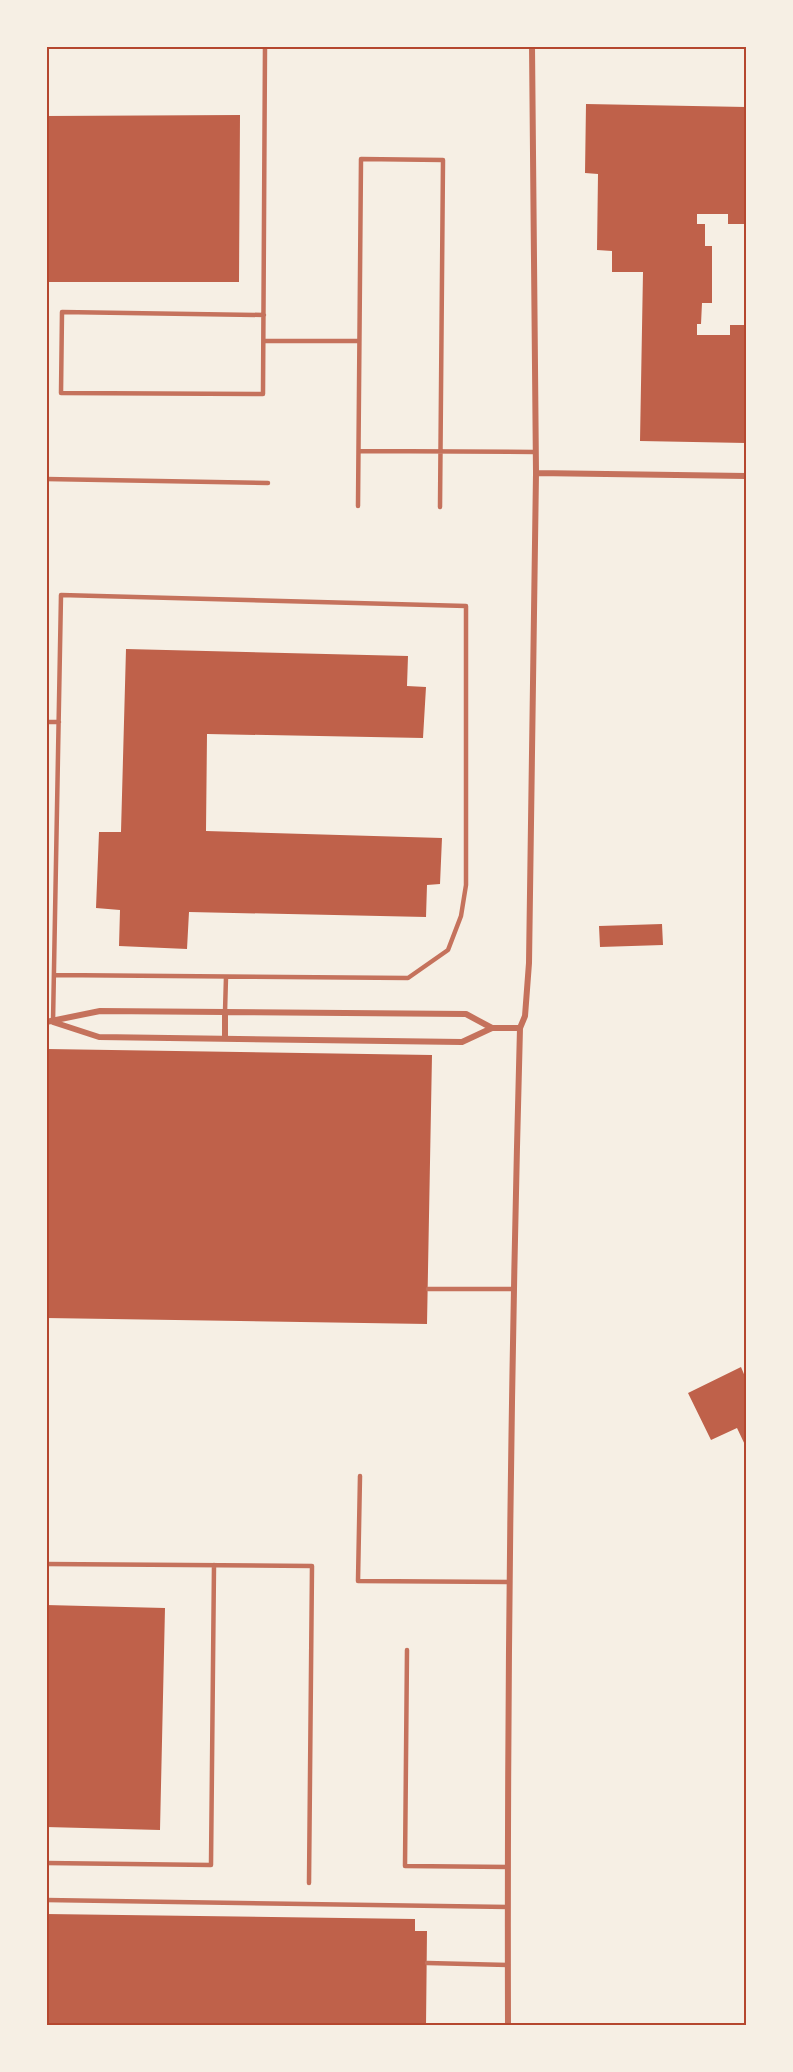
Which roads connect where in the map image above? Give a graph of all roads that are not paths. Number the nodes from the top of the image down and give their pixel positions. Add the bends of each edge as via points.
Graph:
1 (265, 46) edge
2 (532, 46) edge
3 (264, 315) junction
4 (264, 341) junction
5 (359, 341) junction
6 (359, 451) junction
7 (441, 452) junction
8 (535, 452) junction
9 (536, 472) junction
10 (747, 476) edge
11 (46, 479) edge
12 (268, 483) dead end
13 (358, 506) dead end
14 (440, 507) dead end
15 (46, 722) edge
16 (59, 722) junction
17 (46, 963) edge
18 (54, 963) junction
19 (54, 975) junction
20 (226, 976) junction
21 (225, 1012) junction
22 (50, 1022) edge
23 (492, 1028) junction
24 (520, 1028) junction
25 (225, 1039) junction
26 (428, 1289) dead end
27 (513, 1290) junction
28 (360, 1476) dead end
29 (46, 1564) edge
30 (214, 1565) junction
31 (509, 1582) junction
32 (407, 1650) dead end
33 (46, 1863) edge
34 (508, 1867) junction
35 (309, 1882) dead end
36 (46, 1900) edge
37 (508, 1906) junction
38 (427, 1963) dead end
39 (508, 1965) junction
40 (508, 2025) edge

1 - 3 lane
2 - 8 street
3 - 4 lane
3 - 4 lane via 62,312 61,393 263,394
4 - 5 lane
5 - 6 lane
5 - 7 lane via 361,159 443,160
6 - 7 lane
6 - 13 lane
7 - 8 lane
7 - 14 lane
8 - 9 street
9 - 10 street
9 - 24 street via 529,963 525,1016
11 - 12 lane
15 - 16 lane
16 - 18 lane
16 - 20 lane via 61,595 466,606 466,885 461,916 448,950 408,978
17 - 18 lane
18 - 19 lane
19 - 20 lane
19 - 22 lane
20 - 21 lane
21 - 22 street via 100,1011
21 - 23 street via 466,1014
21 - 25 street
22 - 25 street via 99,1037
23 - 24 street
23 - 25 street via 462,1042
24 - 27 street
26 - 27 lane
27 - 31 street
28 - 31 lane via 358,1581
29 - 30 lane
30 - 33 lane via 211,1864
30 - 35 lane via 312,1566
31 - 34 street
32 - 34 lane via 405,1866
34 - 37 street
36 - 37 lane
37 - 39 street
38 - 39 lane
39 - 40 street

